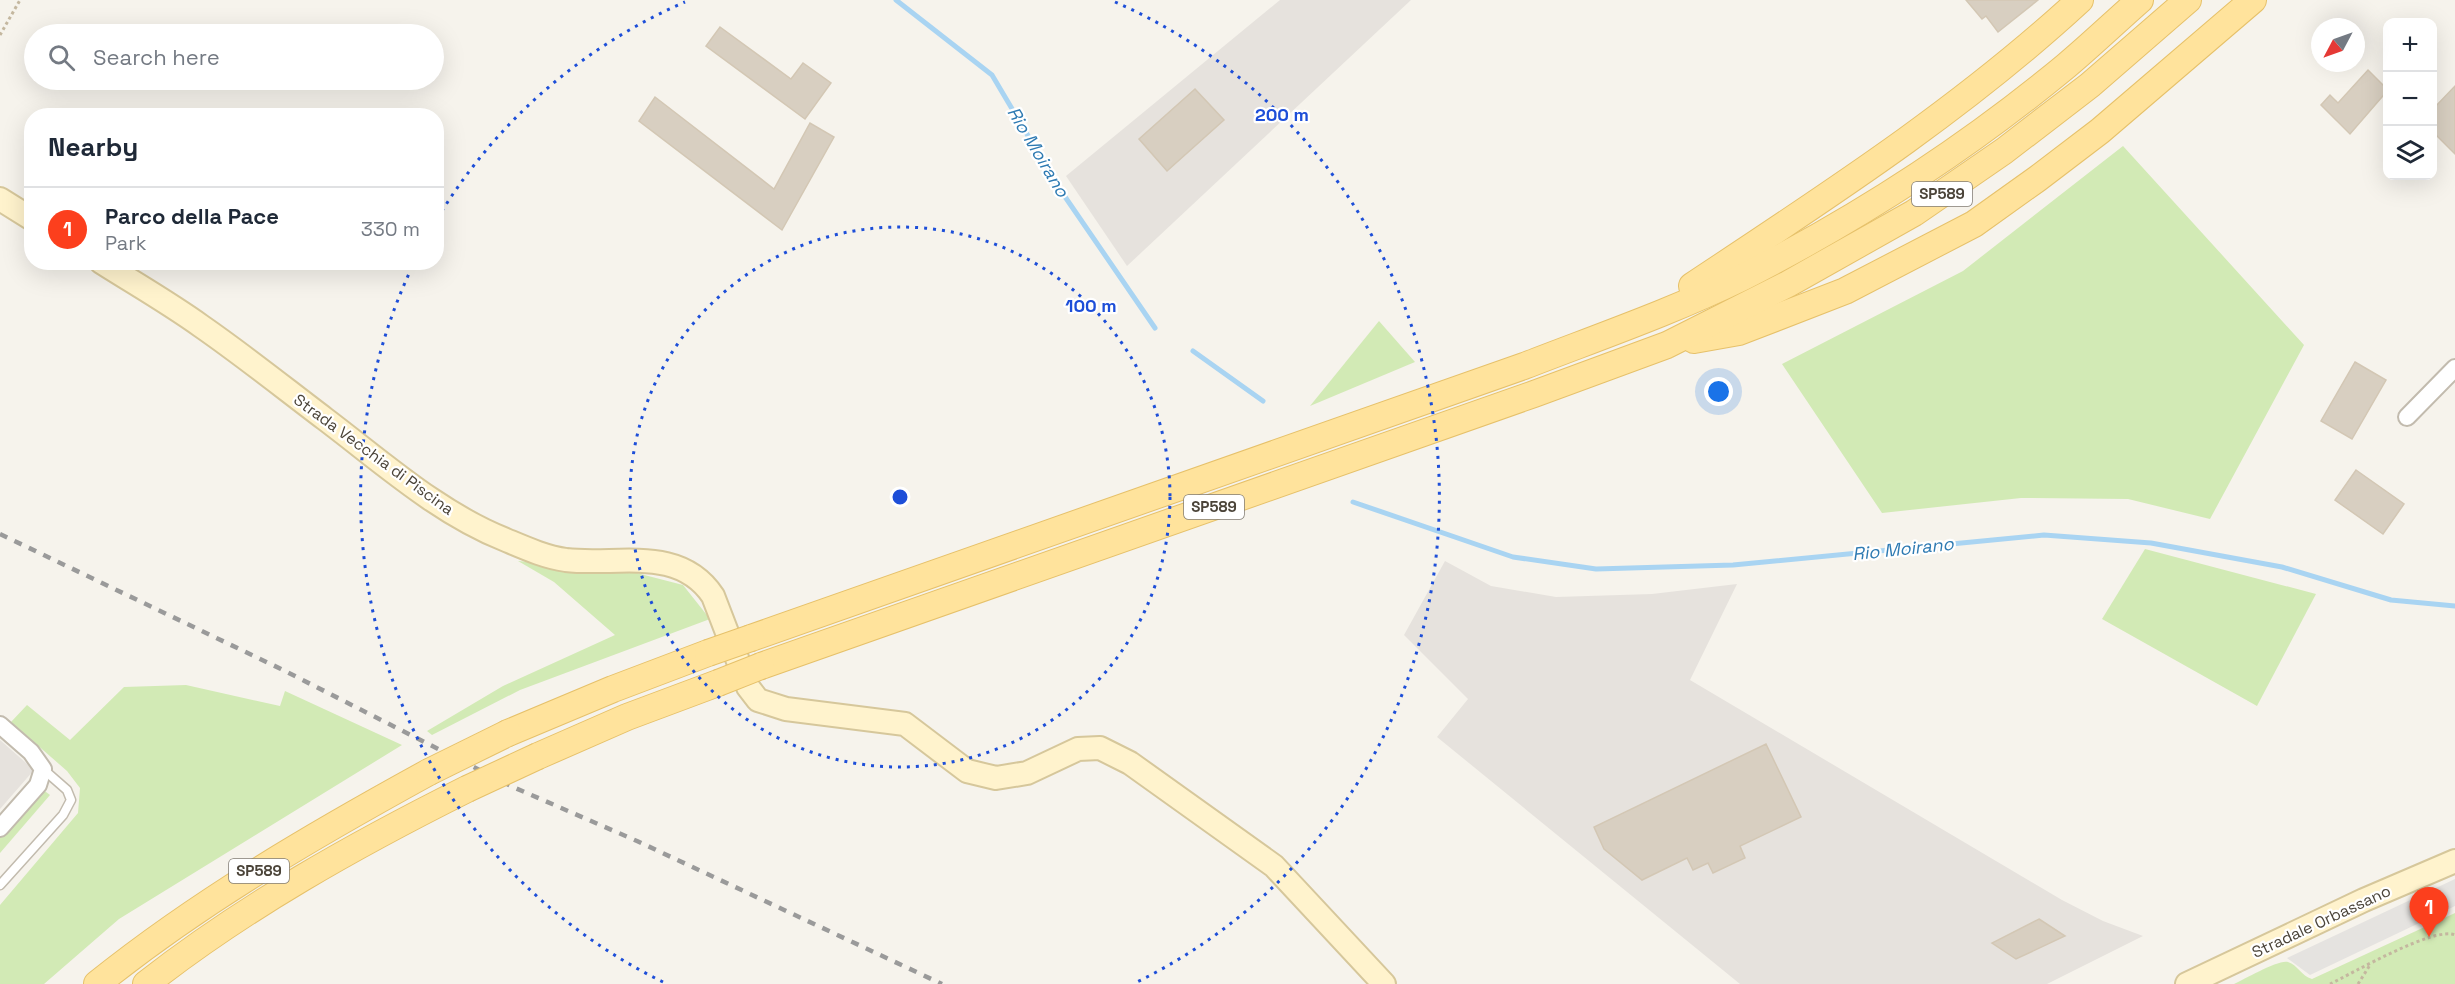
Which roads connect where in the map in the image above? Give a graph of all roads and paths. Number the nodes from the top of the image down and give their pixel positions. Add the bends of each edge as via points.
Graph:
1 (20, 0) edge
2 (2080, 0) edge
3 (2140, 0) edge
4 (2188, 0) edge
5 (2253, 0) edge
6 (0, 35) edge
7 (0, 199) edge
8 (24, 214) edge
9 (114, 270) edge
10 (1638, 321) junction
11 (1667, 345) junction
12 (2455, 368) edge
13 (2407, 417) dead end
14 (0, 725) edge
15 (43, 769) junction
16 (0, 828) edge
17 (2455, 861) edge
18 (0, 885) edge
19 (2455, 935) edge
20 (2371, 964) junction
21 (97, 984) edge
22 (146, 984) edge
23 (1384, 984) edge
24 (2187, 984) edge
25 (2330, 984) edge
26 (2358, 984) edge

1 - 6 path
2 - 10 main road via 1953,107 1855,178
3 - 10 main road, SP589 via 2065,67 1969,140 1868,207 1742,277
4 - 11 main road, SP589 via 2081,92 1914,213 1788,284
5 - 11 main road via 2100,131 1974,224 1845,291 1739,332
7 - 8 street
9 - 23 street, Strada Vecchia di Piscina via 201,325 444,509 495,536 568,560 659,561 695,576 713,596 748,687 759,700 798,711 905,724 968,771 996,778 1027,773 1078,749 1100,748 1130,763 1274,866
10 - 21 main road, SP589, bridge via 1524,366 708,653 508,734 355,813 162,934
11 - 22 main road, SP589, bridge via 627,717 385,830 236,920
12 - 13 street
14 - 15 street via 31,752
15 - 16 street via 38,786
15 - 18 lane via 68,790 71,800 63,815
17 - 24 street, Stradale Orbassano
19 - 20 path via 2449,932 2417,941
20 - 25 path
20 - 26 path

